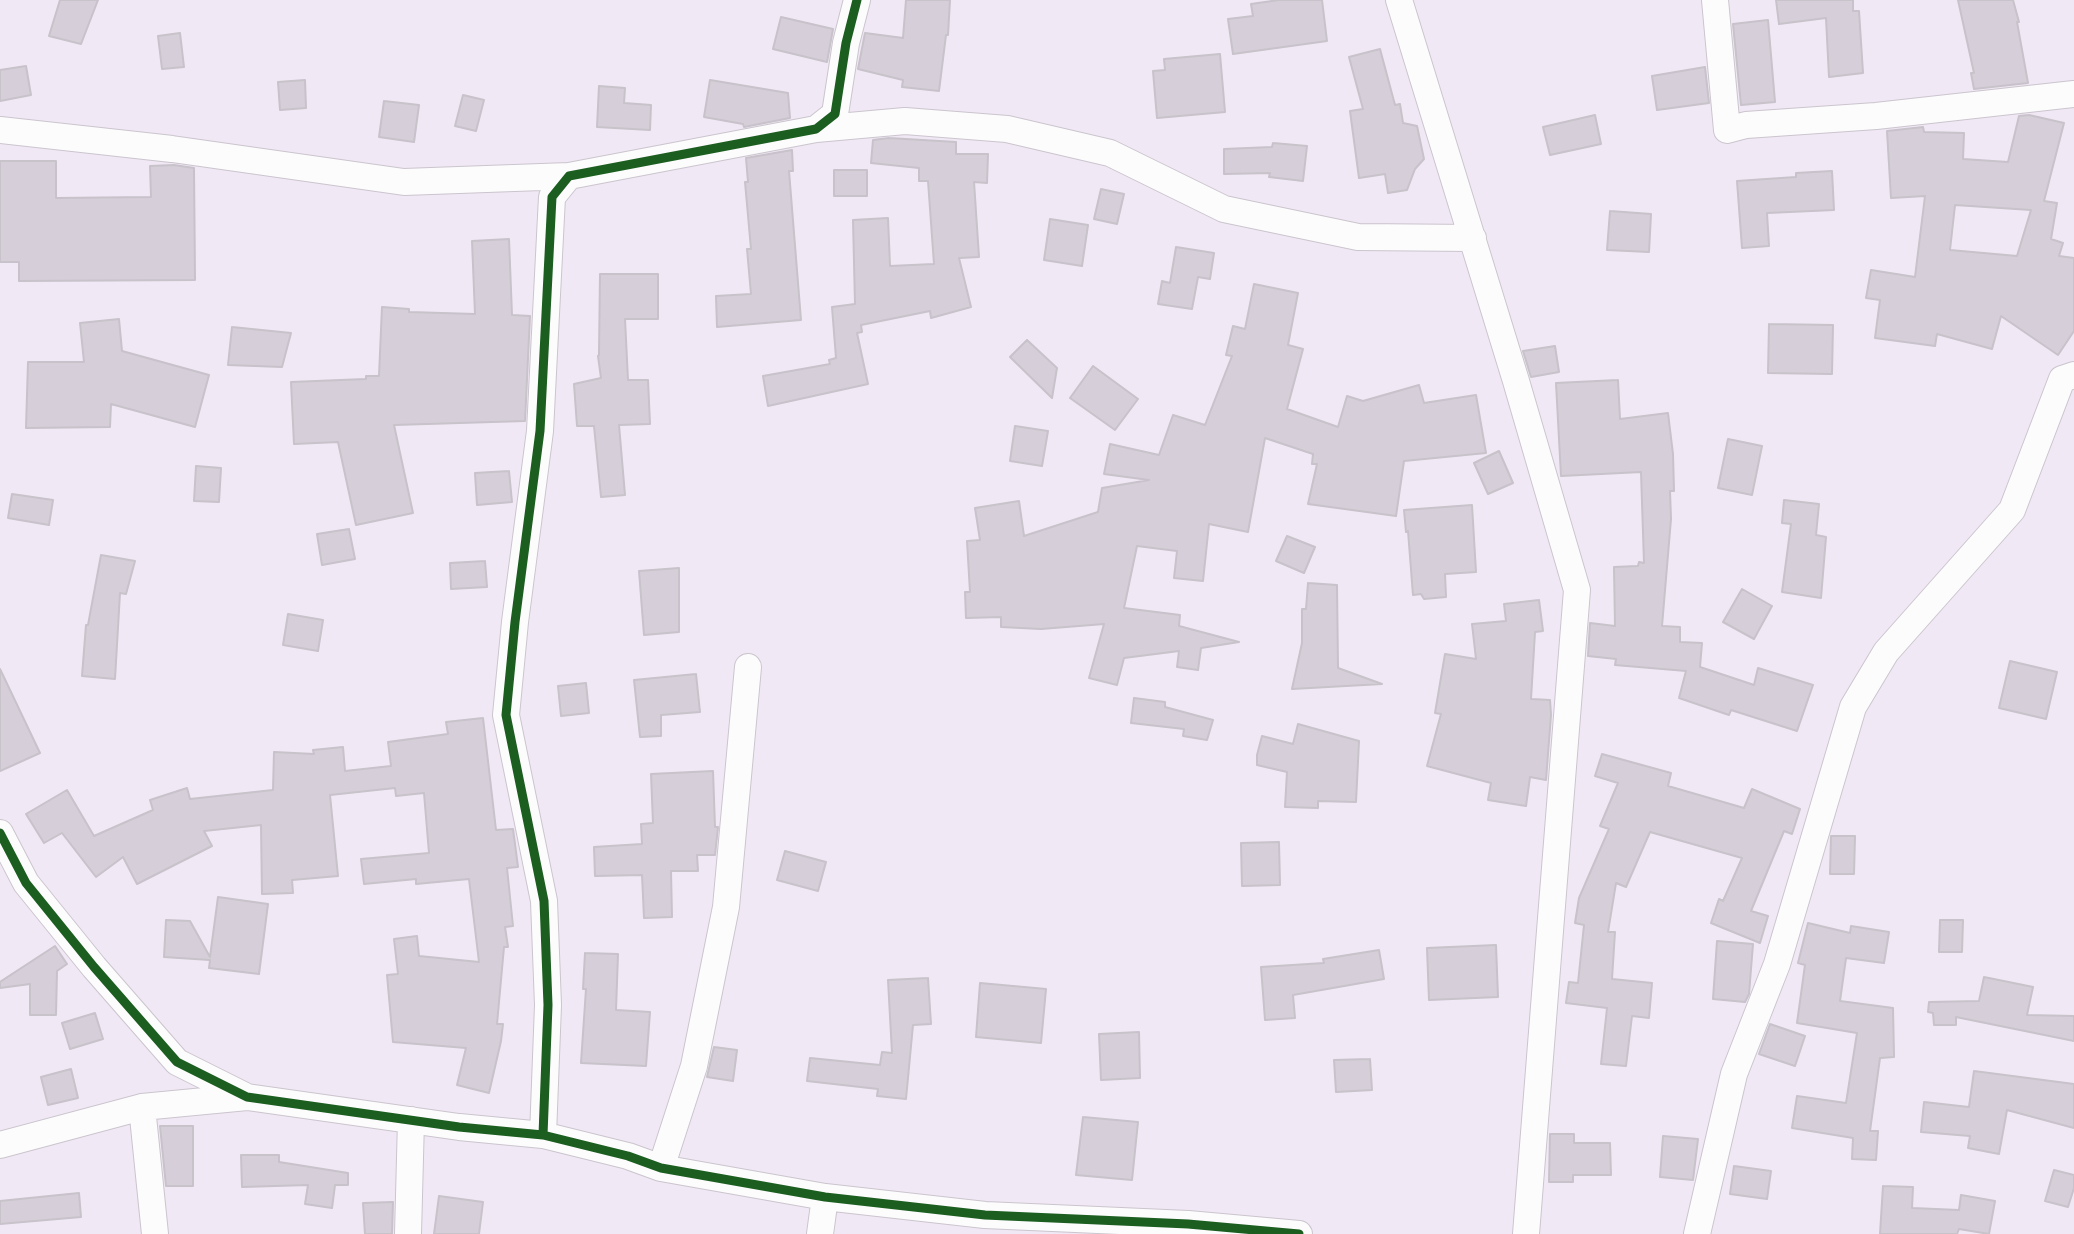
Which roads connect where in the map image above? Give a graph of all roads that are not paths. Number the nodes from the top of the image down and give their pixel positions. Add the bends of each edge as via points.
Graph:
1 (857, 0) edge
2 (1399, 0) edge
3 (1715, 0) edge
4 (2074, 94) edge
5 (816, 129) junction
6 (0, 130) edge
7 (569, 176) junction
8 (1473, 238) junction
9 (2074, 375) edge
10 (748, 667) dead end
11 (0, 833) edge
12 (247, 1097) junction
13 (142, 1107) junction
14 (411, 1120) junction
15 (543, 1135) junction
16 (0, 1145) edge
17 (661, 1168) junction
18 (825, 1197) junction
19 (155, 1234) edge
20 (408, 1234) edge
21 (820, 1234) edge
22 (1299, 1234) edge
23 (1526, 1234) edge
24 (1698, 1234) edge

1 - 5 street via 835,114
2 - 8 street
3 - 4 street via 1727,130
5 - 7 street
5 - 8 street via 905,121 1007,129 1110,153 1224,209 1357,237
6 - 7 street via 172,149 404,183
7 - 15 street via 552,197 540,431 506,715 544,901 548,1005
8 - 23 street via 1577,590
9 - 24 street via 2062,379 2012,510 1886,652 1853,707 1777,964 1734,1074
10 - 17 street via 726,907 694,1066
11 - 12 street via 26,883 177,1062
12 - 13 street
12 - 14 street
13 - 16 street
13 - 19 street
14 - 15 street
14 - 20 street
15 - 17 street
17 - 18 street
18 - 21 street
18 - 22 street via 985,1216 1188,1224

